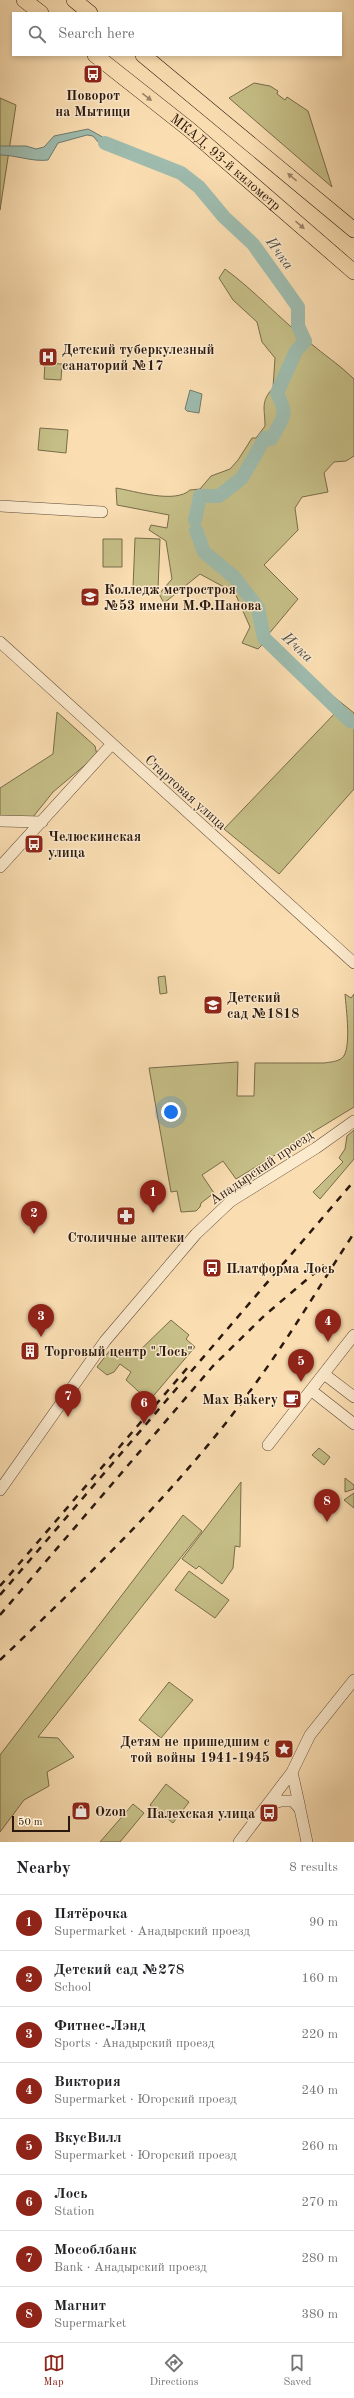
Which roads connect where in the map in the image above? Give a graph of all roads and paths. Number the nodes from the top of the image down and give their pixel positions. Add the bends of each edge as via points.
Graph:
1 (24, 0) edge
2 (74, 0) edge
3 (40, 12) edge
4 (89, 12) edge
5 (96, 56) edge
6 (144, 56) edge
7 (354, 230) edge
8 (354, 272) edge
9 (0, 506) edge
10 (102, 512) dead end
11 (0, 642) edge
12 (112, 745) junction
13 (0, 821) edge
14 (42, 822) junction
15 (0, 867) edge
16 (354, 963) edge
17 (354, 1121) edge
18 (354, 1335) edge
19 (324, 1374) junction
20 (312, 1391) junction
21 (354, 1397) edge
22 (354, 1424) edge
23 (268, 1445) dead end
24 (0, 1490) edge
25 (354, 1680) edge
26 (292, 1772) junction
27 (267, 1805) junction
28 (300, 1809) junction
29 (239, 1842) edge
30 (307, 1842) edge

1 - 3 highway
2 - 4 highway
5 -> 8 highway, МКАД, 93-й километр via 190,130
7 -> 6 highway
9 - 10 street
11 - 12 street, Стартовая улица
12 - 14 street
12 - 16 street, Стартовая улица
13 - 14 street
14 - 15 street
17 - 24 street, Анадырский проезд via 231,1201 196,1234 111,1333
18 - 19 street
19 - 20 street
19 - 21 street
20 - 22 street
20 - 23 street
25 - 26 street via 310,1735
26 - 27 street
26 - 28 street
27 - 28 street via 282,1801 293,1802
27 - 29 street
28 - 30 street

